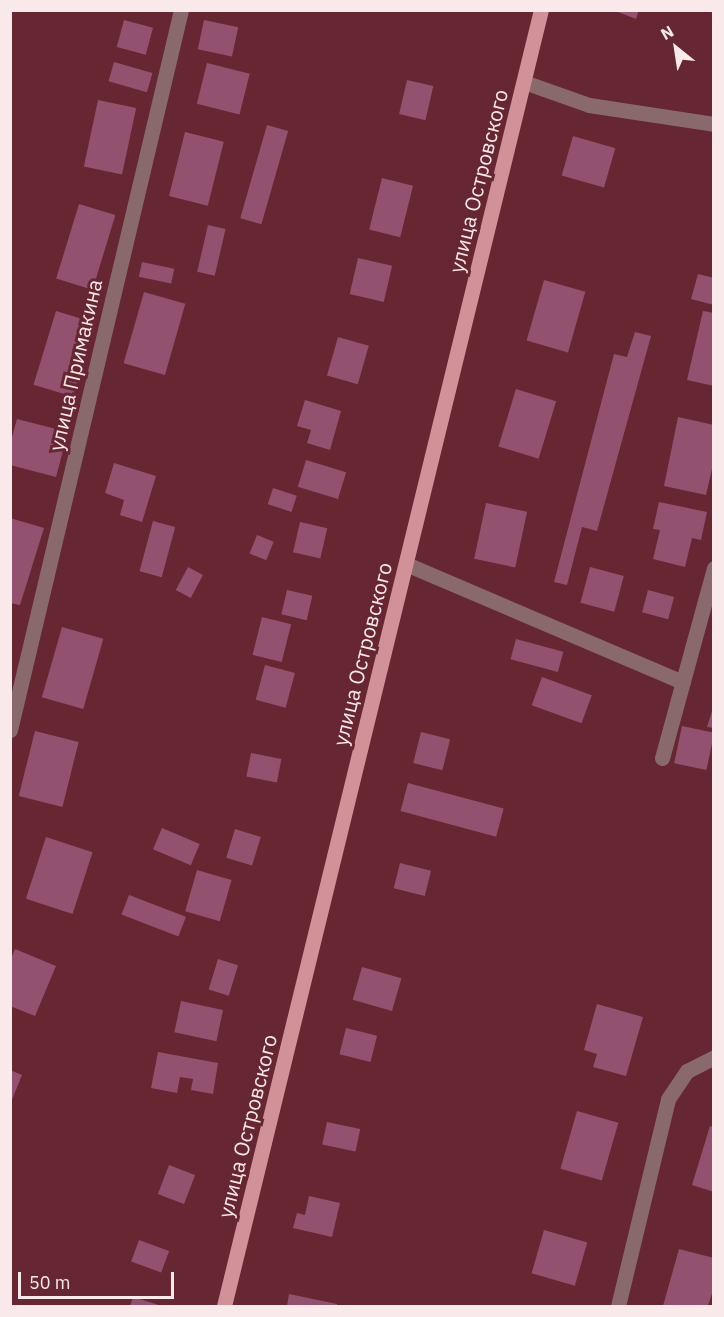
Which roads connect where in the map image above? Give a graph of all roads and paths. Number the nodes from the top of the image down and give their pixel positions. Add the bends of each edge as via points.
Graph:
1 (181, 10) edge
2 (541, 10) edge
3 (524, 82) junction
4 (714, 124) edge
5 (406, 564) junction
6 (714, 568) edge
7 (683, 682) junction
8 (10, 730) edge
9 (662, 758) dead end
10 (714, 1057) edge
11 (224, 1306) edge
12 (618, 1306) edge

1 - 8 street, улица Примакина
2 - 3 main road, улица Островского
3 - 4 street via 589,105
3 - 5 main road, улица Островского
5 - 7 street
5 - 11 main road, улица Островского
6 - 7 street
7 - 9 street
10 - 12 street via 687,1071 668,1099

